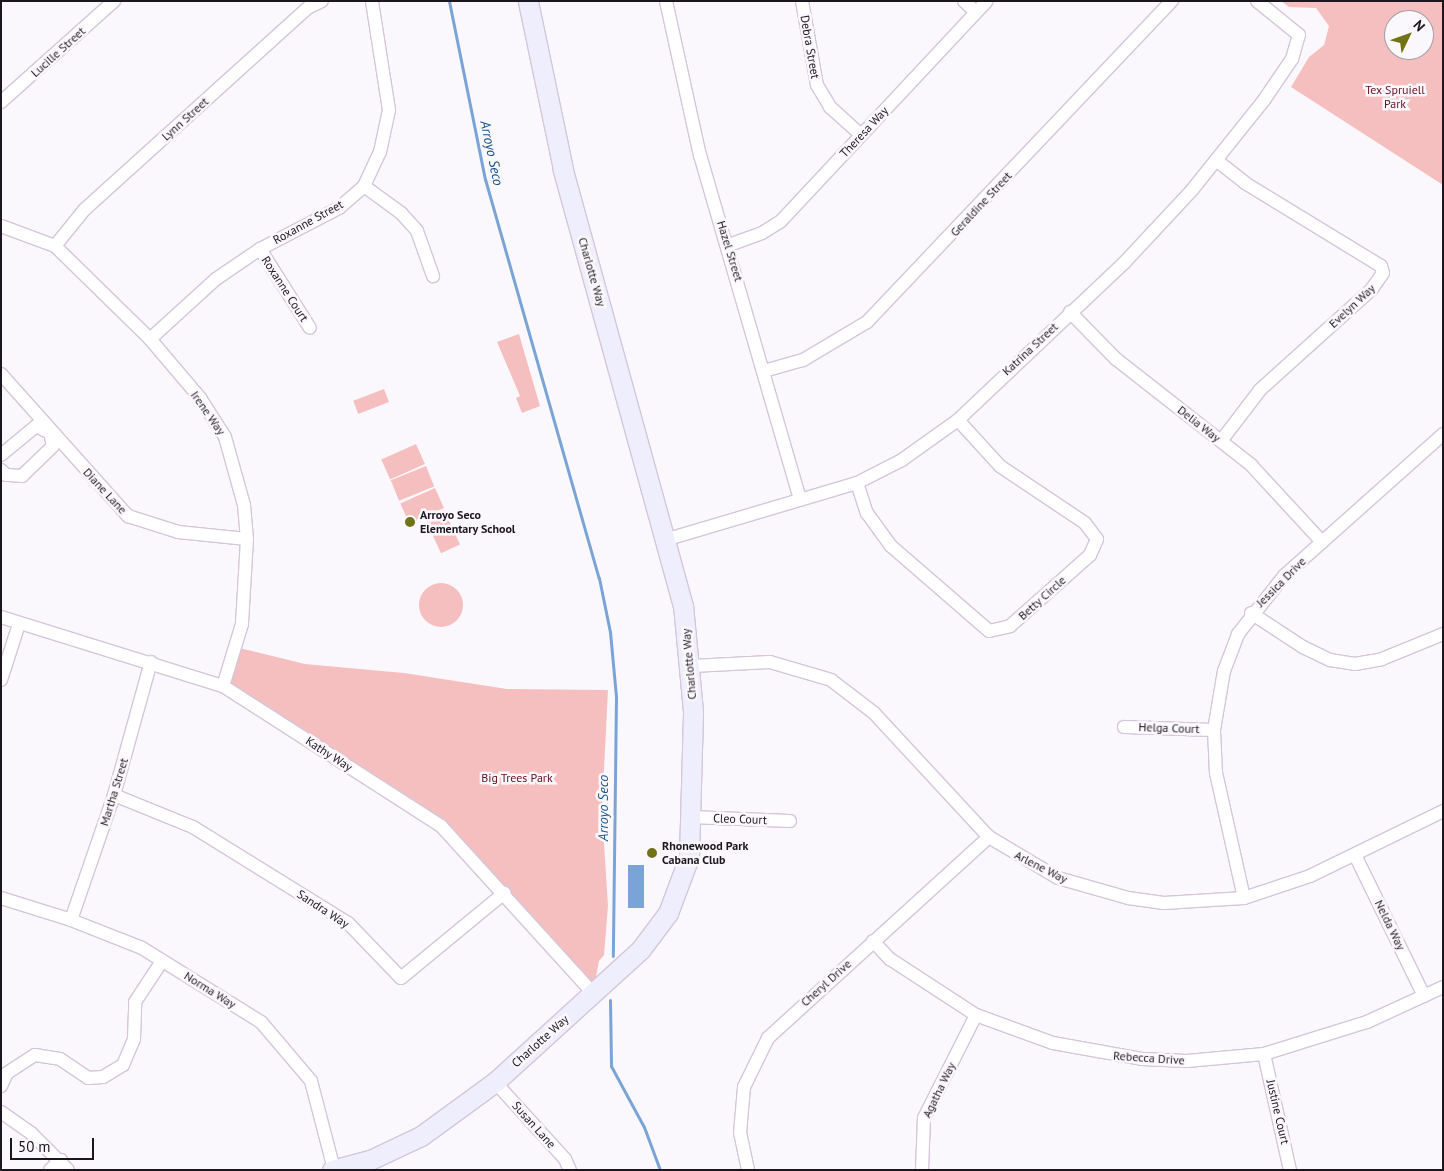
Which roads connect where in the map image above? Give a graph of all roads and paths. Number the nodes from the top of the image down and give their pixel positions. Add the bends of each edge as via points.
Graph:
1 (114, 1) edge
2 (322, 1) edge
3 (372, 1) edge
4 (528, 1) edge
5 (666, 1) edge
6 (802, 1) edge
7 (964, 1) edge
8 (987, 1) edge
9 (1172, 1) edge
10 (1258, 1) edge
11 (976, 12) junction
12 (1, 102) edge
13 (861, 135) junction
14 (1216, 160) junction
15 (364, 186) junction
16 (1, 226) edge
17 (729, 245) junction
18 (55, 246) junction
19 (260, 249) junction
20 (433, 276) dead end
21 (1070, 312) junction
22 (310, 328) dead end
23 (150, 339) junction
24 (764, 371) junction
25 (1, 374) edge
26 (958, 420) junction
27 (50, 433) junction
28 (1443, 434) edge
29 (1221, 441) junction
30 (1, 455) edge
31 (1, 470) edge
32 (857, 483) junction
33 (800, 500) junction
34 (247, 539) junction
35 (668, 539) junction
36 (1322, 542) junction
37 (1251, 612) junction
38 (1, 617) edge
39 (19, 624) junction
40 (1443, 634) edge
41 (151, 662) junction
42 (692, 666) junction
43 (1, 680) edge
44 (223, 686) junction
45 (1124, 727) dead end
46 (1214, 730) junction
47 (114, 795) junction
48 (1443, 811) edge
49 (691, 816) junction
50 (790, 821) dead end
51 (990, 837) junction
52 (1355, 855) junction
53 (504, 893) junction
54 (1, 898) edge
55 (1244, 898) junction
56 (71, 920) junction
57 (873, 941) junction
58 (162, 961) junction
59 (1443, 987) edge
60 (598, 988) junction
61 (1424, 996) junction
62 (976, 1015) junction
63 (1264, 1054) junction
64 (495, 1082) junction
65 (1, 1086) edge
66 (1, 1112) edge
67 (65, 1165) edge
68 (50, 1170) edge
69 (333, 1170) edge
70 (570, 1170) edge
71 (748, 1170) edge
72 (922, 1170) edge
73 (1290, 1170) edge

1 - 12 street, Lucille Street
2 - 18 street, Lynn Street via 309,7 84,210
3 - 15 street, Roxanne Street via 389,110 380,152
4 - 35 street, Charlotte Way via 564,169
5 - 17 street, Hazel Street via 700,155
6 - 13 street, Debra Street via 817,85 830,106
7 - 11 street
8 - 11 street, Theresa Way
9 - 24 street, Geraldine Street via 867,322 803,360
10 - 14 street, Katrina Street via 1300,35 1292,59
11 - 13 street, Theresa Way
13 - 17 street, Theresa Way via 780,221 762,233
14 - 21 street, Katrina Street via 1124,263
14 - 29 street, Evelyn Way via 1253,188 1374,262 1383,273 1372,289 1260,390
15 - 19 street, Roxanne Street via 339,208
15 - 20 street via 401,212 417,231
16 - 18 street, Irene Way
17 - 24 street, Hazel Street
18 - 23 street, Irene Way
19 - 22 street, Roxanne Court
19 - 23 street, Roxanne Street via 216,278
21 - 26 street, Katrina Street
21 - 29 street, Delia Way via 1116,359
23 - 34 street, Irene Way via 200,398 225,437 244,505
24 - 33 street, Hazel Street
25 - 27 street, Diane Lane
26 - 32 street, Katrina Street via 902,460
26 - 32 street, Betty Circle via 1000,466 1086,523 1097,539 1090,555 1010,626 990,631 891,546 867,513
27 - 30 street via 36,426
27 - 31 street via 53,446 22,476 6,475
27 - 34 street, Diane Lane via 128,516 178,532
28 - 36 street, Jessica Drive
29 - 36 street, Delia Way via 1282,496
32 - 33 street, Katrina Street
33 - 35 street, Katrina Street
34 - 44 street, Irene Way via 242,624
35 - 42 street, Charlotte Way
36 - 37 street, Jessica Drive
37 - 40 street via 1303,647 1330,660 1355,664 1382,659
37 - 46 street, Jessica Drive via 1238,634 1224,671
38 - 39 street, Kathy Way
39 - 41 street, Kathy Way
39 - 43 street
41 - 44 street, Kathy Way
41 - 47 street, Martha Street
42 - 49 street, Charlotte Way
42 - 51 street, Arlene Way via 770,662 831,680 874,712
44 - 53 street, Kathy Way via 441,826
45 - 46 street, Helga Court
46 - 55 street, Jessica Drive via 1216,773
47 - 53 street, Sandra Way via 193,827 348,923 401,978
47 - 56 street, Martha Street
48 - 52 street, Arlene Way
49 - 50 street, Cleo Court
49 - 60 street, Charlotte Way via 689,857 677,896 656,931
51 - 55 street, Arlene Way via 1022,860 1093,890 1164,903
51 - 57 street, Cheryl Drive
52 - 55 street, Arlene Way via 1287,886
52 - 61 street, Nelda Way
53 - 60 street, Kathy Way
54 - 56 street, Norma Way
56 - 58 street, Norma Way via 142,948
57 - 62 street, Rebecca Drive via 890,959
57 - 71 street, Cheryl Drive via 768,1038 752,1066 744,1087 740,1133
58 - 65 street via 135,1002 134,1039 123,1065 103,1077 88,1078 60,1059 35,1055 7,1073
58 - 69 street, Norma Way via 261,1022 311,1082
59 - 61 street, Rebecca Drive
60 - 64 street, Charlotte Way
61 - 63 street, Rebecca Drive via 1316,1041
62 - 63 street, Rebecca Drive via 1053,1043 1104,1054 1187,1060
62 - 72 street, Agatha Way via 924,1118
63 - 73 street, Justine Court
64 - 69 street, Charlotte Way via 421,1136 370,1160
64 - 70 street, Susan Lane via 565,1159
66 - 67 street
67 - 68 street

